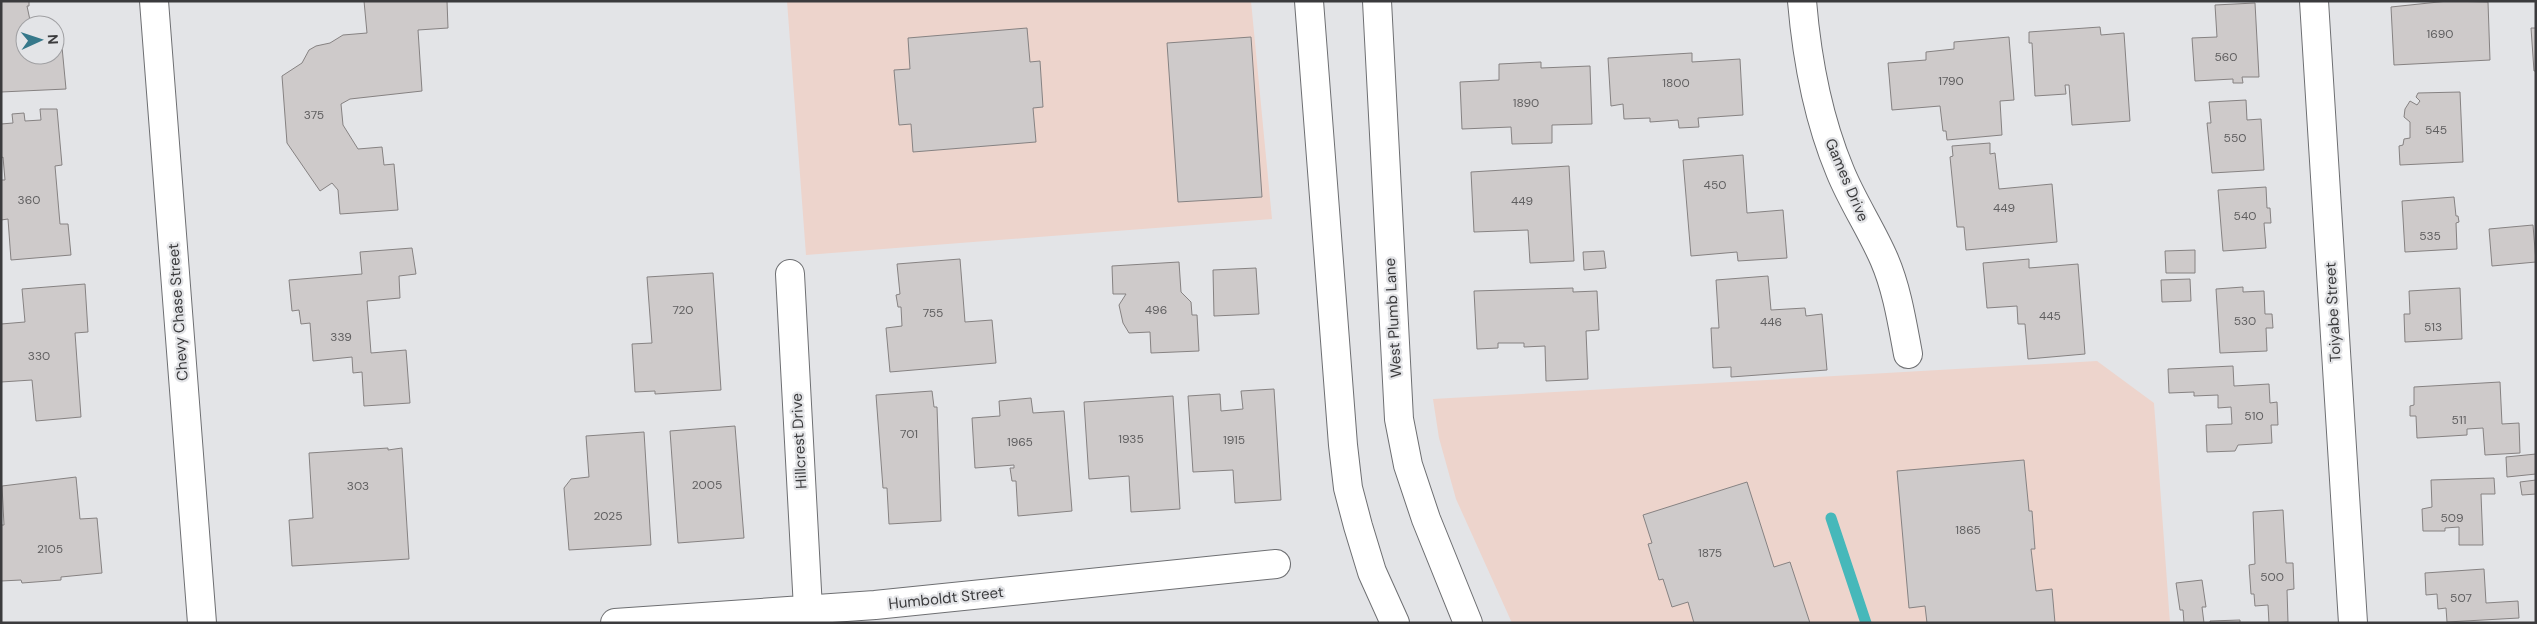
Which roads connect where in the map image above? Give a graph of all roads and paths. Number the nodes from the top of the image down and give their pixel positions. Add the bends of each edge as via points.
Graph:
1 (154, 1) edge
2 (1309, 1) edge
3 (1377, 1) edge
4 (1802, 1) edge
5 (2314, 1) edge
6 (790, 274) dead end
7 (1908, 354) dead end
8 (1276, 564) dead end
9 (808, 609) junction
10 (875, 614) edge
11 (202, 623) edge
12 (615, 623) edge
13 (1394, 623) edge
14 (1468, 623) edge
15 (2353, 623) edge

1 - 11 street, Chevy Chase Street
2 - 13 street via 1348,488 1372,572
3 - 14 street, West Plumb Lane via 1399,419 1408,465 1426,519
4 - 7 street, Games Drive via 1811,76 1822,119 1840,171 1884,260 1899,304
5 - 15 street, Toiyabe Street
6 - 9 street, Hillcrest Drive
8 - 10 street, Humboldt Street
9 - 10 street, Humboldt Street
9 - 12 street, Humboldt Street

